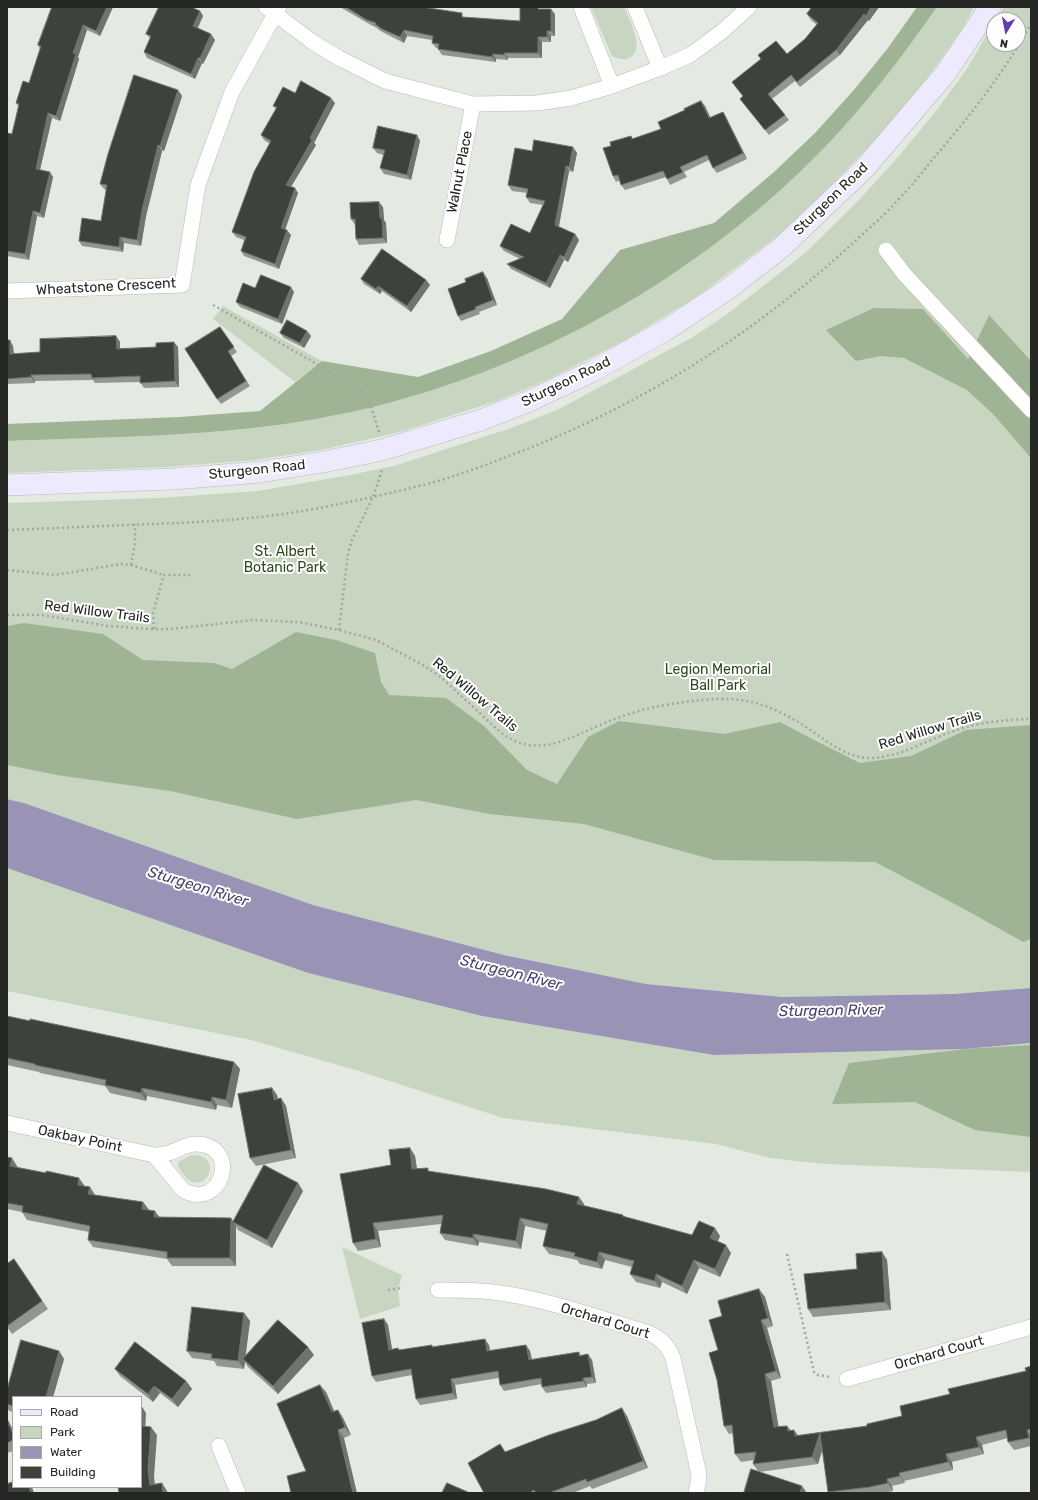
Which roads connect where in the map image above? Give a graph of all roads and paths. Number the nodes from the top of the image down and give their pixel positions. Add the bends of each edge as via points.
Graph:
1 (581, 7) edge
2 (635, 7) edge
3 (749, 7) edge
4 (990, 7) edge
5 (273, 9) edge
6 (660, 68) junction
7 (612, 86) junction
8 (473, 104) junction
9 (446, 240) dead end
10 (886, 250) dead end
11 (7, 291) edge
12 (213, 306) dead end
13 (1031, 410) edge
14 (380, 437) dead end
15 (7, 485) edge
16 (371, 502) dead end
17 (252, 518) dead end
18 (135, 524) junction
19 (7, 530) edge
20 (131, 565) junction
21 (7, 570) edge
22 (190, 575) dead end
23 (164, 576) junction
24 (7, 615) edge
25 (154, 629) junction
26 (339, 630) junction
27 (1031, 719) edge
28 (7, 1123) edge
29 (154, 1155) dead end
30 (787, 1254) dead end
31 (401, 1288) dead end
32 (388, 1290) dead end
33 (438, 1290) dead end
34 (1031, 1327) edge
35 (847, 1379) joint
36 (219, 1446) dead end
37 (238, 1493) edge
38 (696, 1493) edge

1 - 7 street
2 - 6 street
3 - 6 street via 724,30 690,55
4 - 15 main road, Sturgeon Road via 945,74 864,169 782,247 728,289 666,330 593,371 481,420 382,450 323,462 260,472
5 - 8 street via 314,43 385,81
5 - 11 street, Wheatstone Crescent via 232,92 198,185 182,285
6 - 7 street
7 - 8 street via 571,98 537,103
8 - 9 street, Walnut Place
10 - 13 street via 905,275
12 - 14 path via 354,385 369,400
16 - 26 path via 348,553
17 - 18 path
18 - 19 path
18 - 20 path
20 - 21 path via 101,566 55,575
20 - 23 path
22 - 23 path
23 - 25 path via 153,613
24 - 25 path, Red Willow Trails via 42,615 108,626
25 - 26 path, Red Willow Trails via 253,620 298,622
26 - 27 path, Red Willow Trails via 376,640 423,665 442,678 508,739 530,746 561,742 606,722 647,709 723,698 761,704 778,711 841,750 868,758 898,753 954,730 976,724
28 - 29 street, Oakbay Point
30 - 35 path via 814,1372 818,1375
31 - 32 path
33 - 38 street, Orchard Court via 508,1295 557,1306 649,1333 658,1338 666,1345 673,1358 698,1470
34 - 35 street, Orchard Court
36 - 37 street

